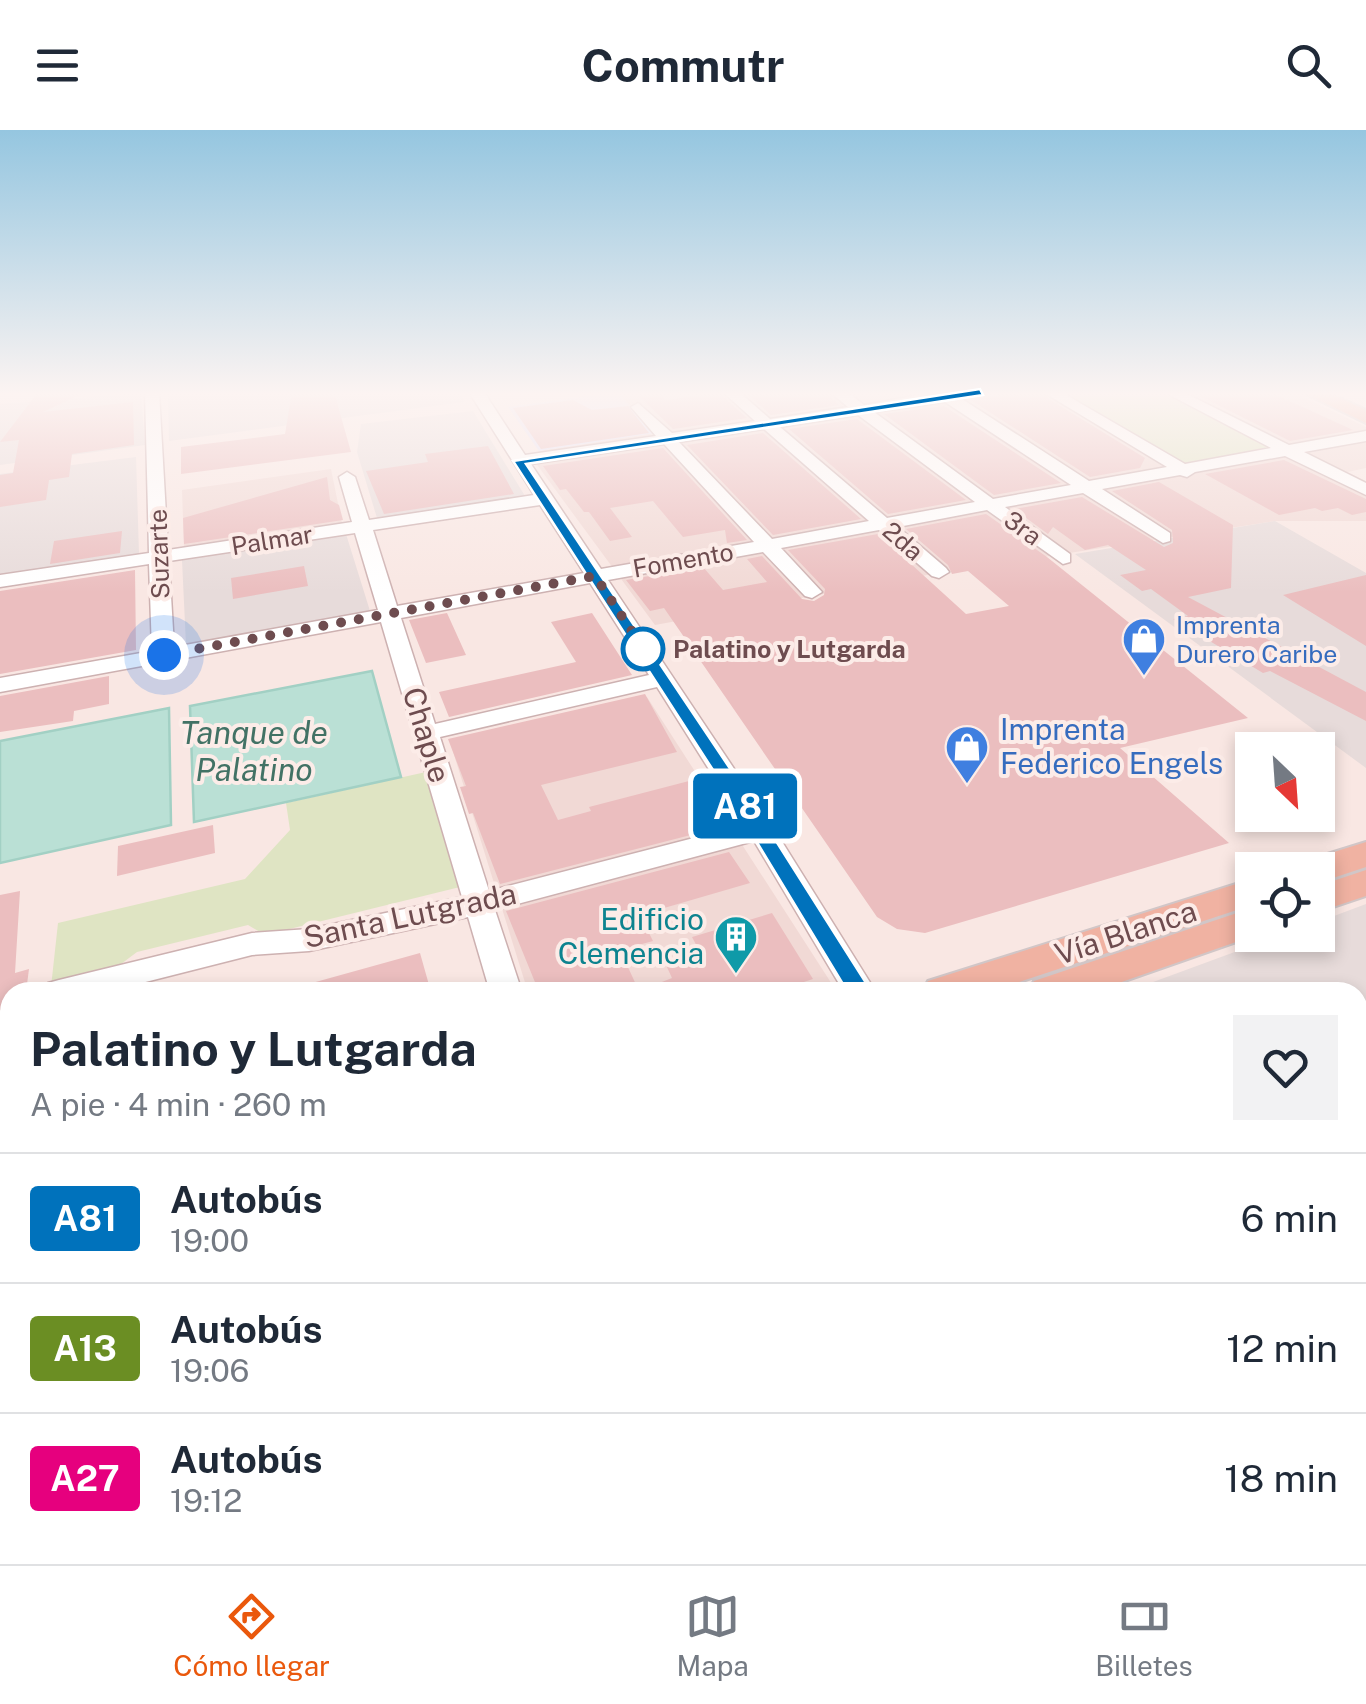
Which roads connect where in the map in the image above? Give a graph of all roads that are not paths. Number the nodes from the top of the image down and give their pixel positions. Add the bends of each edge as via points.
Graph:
1 (155, 459) edge
2 (532, 459) edge
3 (687, 459) edge
4 (808, 459) edge
5 (928, 459) edge
6 (1043, 459) edge
7 (1164, 459) edge
8 (1252, 459) edge
9 (1303, 459) edge
10 (518, 461) joint
11 (1192, 475) junction
12 (346, 477) dead end
13 (1086, 487) junction
14 (1366, 490) edge
15 (544, 499) junction
16 (990, 504) junction
17 (883, 524) junction
18 (362, 526) junction
19 (1163, 537) dead end
20 (768, 545) junction
21 (159, 557) junction
22 (1063, 558) dead end
23 (939, 572) dead end
24 (595, 576) junction
25 (0, 581) edge
26 (812, 592) dead end
27 (389, 614) junction
28 (164, 655) junction
29 (663, 679) junction
30 (0, 685) edge
31 (426, 733) junction
32 (761, 830) junction
33 (1366, 854) edge
34 (1335, 864) edge
35 (1366, 883) edge
36 (1335, 894) edge
37 (1235, 897) edge
38 (479, 904) junction
39 (1235, 928) edge
40 (98, 982) edge
41 (503, 982) edge
42 (854, 982) edge
43 (973, 982) edge
44 (1077, 982) edge

1 - 21 street, Suzarte
2 - 10 street
3 - 20 street
4 - 17 street, 2da
5 - 16 street, 3ra
6 - 13 street
7 - 11 street
8 - 11 street, Fomento
9 - 14 street
10 - 15 street
11 - 13 street, Fomento
12 - 18 street, Chaple
13 - 16 street, Fomento
13 - 19 street
15 - 18 street, Palmar
15 - 24 street
16 - 17 street, Fomento
16 - 22 street, 3ra
17 - 20 street, Fomento
17 - 23 street, 2da
18 - 21 street, Palmar
18 - 27 street, Chaple
20 - 24 street, Fomento
20 - 26 street
21 - 25 street, Palmar
21 - 28 street, Suzarte
24 - 27 street, Fomento
24 - 29 street
27 - 28 street, Fomento
27 - 31 street, Chaple
28 - 30 street, Fomento
29 - 31 street
29 - 32 street
31 - 38 street, Chaple
32 - 38 street, Santa Lutgrada
32 - 42 street
33 - 34 main road
35 - 36 main road
37 - 43 main road, Vía Blanca
38 - 40 street, Santa Lutgrada via 310,940 252,944
38 - 41 street, Chaple
39 - 44 main road, Vía Blanca

